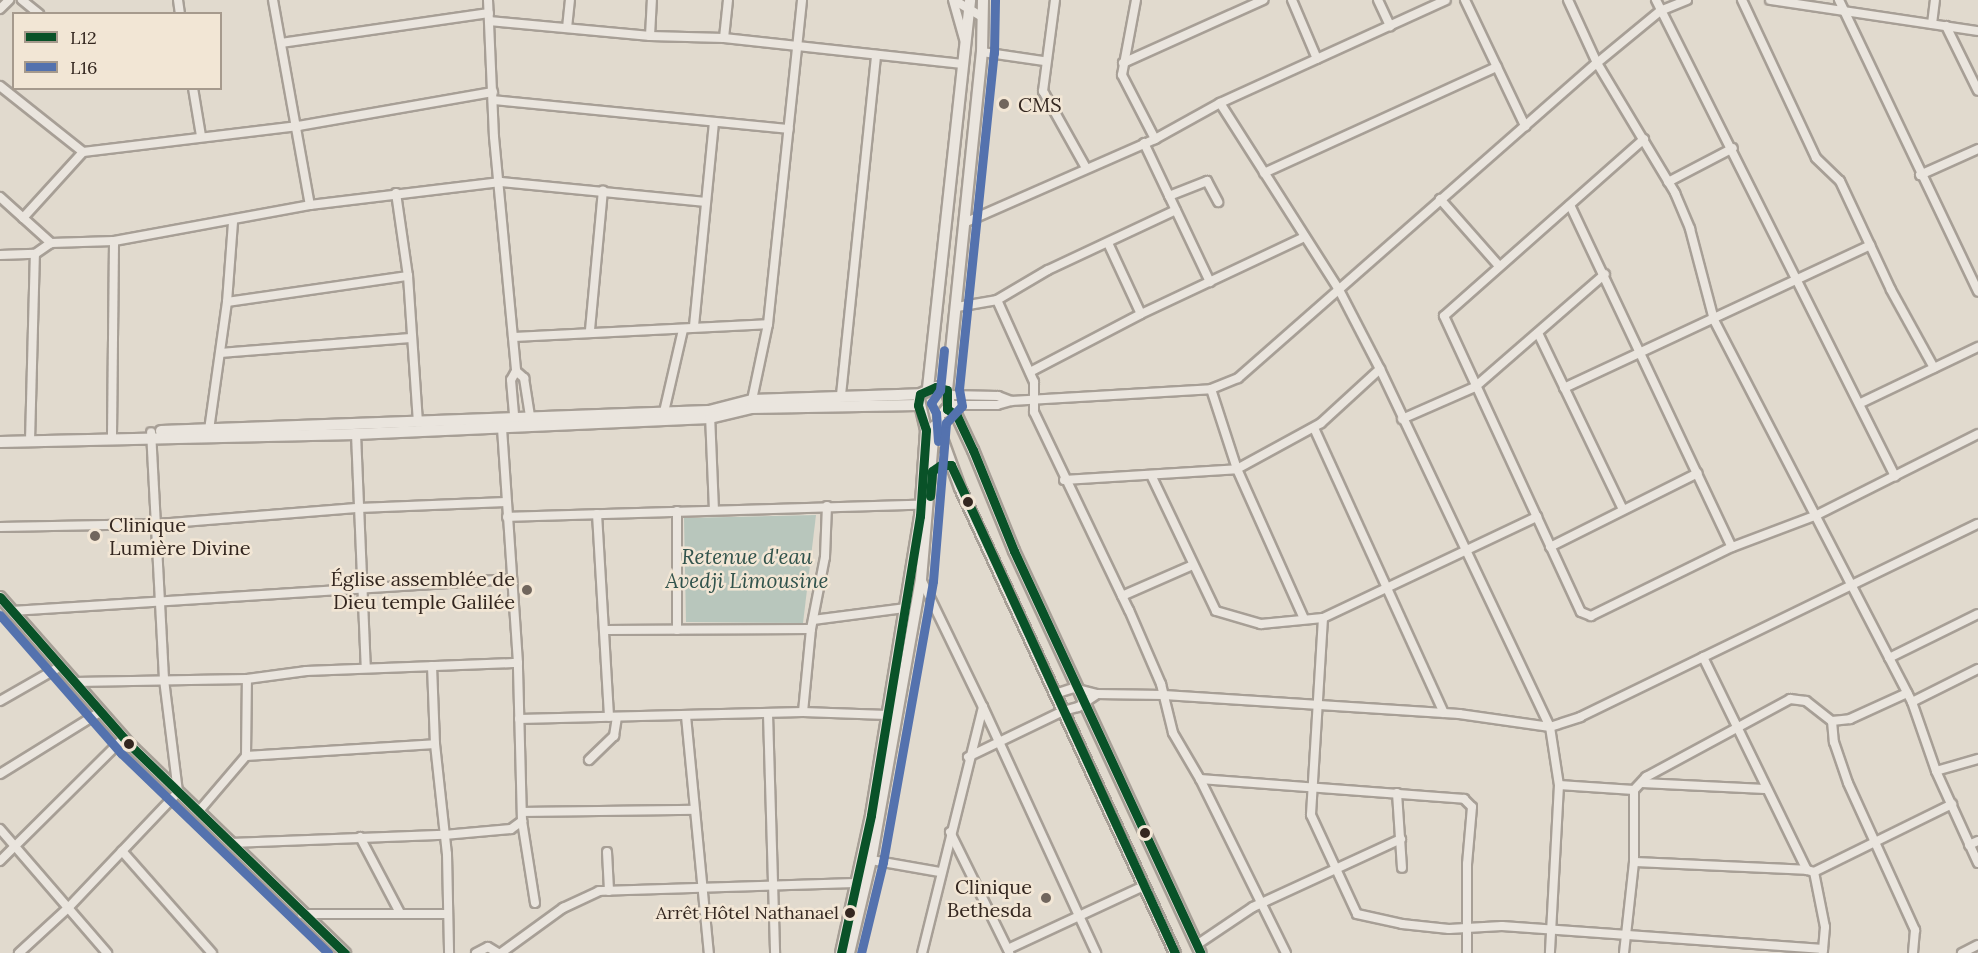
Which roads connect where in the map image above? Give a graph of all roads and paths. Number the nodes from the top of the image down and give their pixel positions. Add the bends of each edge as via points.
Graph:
1 (9, 0) edge
2 (22, 0) edge
3 (273, 0) edge
4 (488, 0) edge
5 (570, 0) edge
6 (652, 0) edge
7 (728, 0) edge
8 (802, 0) edge
9 (954, 0) edge
10 (983, 0) edge
11 (1055, 0) edge
12 (1136, 0) edge
13 (1263, 0) edge
14 (1292, 0) edge
15 (1378, 0) edge
16 (1446, 0) edge
17 (1465, 0) edge
18 (1568, 0) edge
19 (1656, 0) edge
20 (1686, 0) edge
21 (1742, 0) edge
22 (1770, 0) edge
23 (1839, 0) edge
24 (1935, 0) edge
25 (969, 5) edge
26 (0, 9) edge
27 (1660, 11) junction
28 (37, 12) edge
29 (1845, 12) junction
30 (489, 17) junction
31 (982, 17) junction
32 (1932, 24) junction
33 (1390, 26) junction
34 (1946, 26) junction
35 (567, 28) junction
36 (1978, 31) edge
37 (650, 36) junction
38 (724, 39) junction
39 (281, 43) junction
40 (965, 44) junction
41 (797, 47) junction
42 (982, 52) junction
43 (876, 55) junction
44 (1317, 59) junction
45 (1044, 61) junction
46 (1123, 63) junction
47 (1597, 63) junction
48 (963, 64) junction
49 (1497, 67) junction
50 (0, 86) edge
51 (193, 90) edge
52 (1978, 91) edge
53 (493, 96) junction
54 (1220, 103) junction
55 (714, 123) junction
56 (298, 126) junction
57 (1525, 126) junction
58 (789, 129) junction
59 (201, 136) junction
60 (1155, 139) junction
61 (1644, 139) junction
62 (1144, 143) junction
63 (1733, 148) junction
64 (1978, 149) edge
65 (83, 153) junction
66 (1086, 168) junction
67 (1264, 173) junction
68 (1920, 175) junction
69 (501, 182) junction
70 (1668, 182) junction
71 (603, 191) junction
72 (396, 193) junction
73 (1169, 196) junction
74 (0, 197) edge
75 (1440, 200) junction
76 (706, 202) junction
77 (1218, 202) dead end
78 (1570, 205) junction
79 (310, 206) junction
80 (1176, 210) junction
81 (23, 218) junction
82 (233, 222) junction
83 (964, 224) junction
84 (1305, 237) junction
85 (114, 241) junction
86 (51, 243) junction
87 (1108, 243) junction
88 (1870, 245) junction
89 (35, 254) junction
90 (0, 255) edge
91 (1499, 266) junction
92 (1605, 274) junction
93 (408, 276) junction
94 (1798, 279) junction
95 (1210, 282) junction
96 (1338, 288) junction
97 (1978, 292) edge
98 (997, 300) junction
99 (226, 302) junction
100 (957, 307) junction
101 (1141, 314) junction
102 (1714, 320) junction
103 (768, 324) junction
104 (694, 326) junction
105 (590, 330) junction
106 (683, 330) junction
107 (1538, 333) junction
108 (513, 337) junction
109 (410, 338) junction
110 (1978, 347) edge
111 (220, 353) junction
112 (1642, 353) junction
113 (1934, 368) junction
114 (1380, 369) junction
115 (516, 371) junction
116 (1030, 372) junction
117 (1475, 387) junction
118 (1564, 388) junction
119 (1210, 389) junction
120 (841, 395) junction
121 (922, 395) junction
122 (752, 400) junction
123 (1033, 400) junction
124 (1861, 403) junction
125 (942, 407) junction
126 (664, 412) junction
127 (710, 414) junction
128 (530, 417) junction
129 (514, 418) junction
130 (1402, 419) junction
131 (418, 423) junction
132 (502, 428) junction
133 (1314, 428) junction
134 (209, 430) junction
135 (356, 434) junction
136 (1978, 434) edge
137 (112, 435) junction
138 (152, 435) junction
139 (30, 441) junction
140 (0, 442) edge
141 (47, 442) junction
142 (952, 466) junction
143 (1237, 469) junction
144 (932, 471) junction
145 (1698, 473) junction
146 (1896, 476) junction
147 (1152, 477) junction
148 (1064, 480) junction
149 (506, 502) junction
150 (921, 505) junction
151 (827, 506) junction
152 (359, 508) junction
153 (714, 509) junction
154 (1623, 510) junction
155 (677, 511) junction
156 (597, 514) junction
157 (1817, 515) junction
158 (507, 517) junction
159 (1537, 517) junction
160 (158, 524) junction
161 (1978, 524) edge
162 (0, 527) edge
163 (1550, 547) junction
164 (1732, 547) junction
165 (1466, 550) junction
166 (1193, 564) junction
167 (511, 579) junction
168 (921, 579) junction
169 (1388, 585) junction
170 (1853, 587) junction
171 (362, 589) junction
172 (1122, 596) junction
173 (0, 597) edge
174 (163, 600) junction
175 (906, 608) junction
176 (12, 610) junction
177 (1978, 614) edge
178 (1323, 618) junction
179 (1304, 619) junction
180 (813, 620) junction
181 (811, 629) junction
182 (605, 630) junction
183 (677, 630) junction
184 (1703, 657) junction
185 (1888, 658) junction
186 (518, 663) junction
187 (61, 666) junction
188 (432, 666) junction
189 (366, 669) junction
190 (1978, 669) edge
191 (164, 679) junction
192 (247, 679) junction
193 (75, 682) junction
194 (1079, 689) junction
195 (1907, 693) junction
196 (1055, 694) junction
197 (1097, 694) junction
198 (1164, 695) junction
199 (0, 701) edge
200 (1912, 702) junction
201 (1085, 704) junction
202 (1316, 705) junction
203 (982, 707) junction
204 (1063, 711) junction
205 (100, 712) junction
206 (803, 712) junction
207 (1444, 713) junction
208 (768, 714) junction
209 (887, 715) junction
210 (686, 716) junction
211 (614, 717) junction
212 (519, 718) junction
213 (1832, 721) junction
214 (1739, 724) junction
215 (1550, 727) junction
216 (124, 738) junction
217 (996, 743) junction
218 (435, 744) junction
219 (246, 756) junction
220 (968, 757) junction
221 (1978, 759) edge
222 (589, 760) dead end
223 (1936, 771) junction
224 (0, 774) edge
225 (1200, 779) junction
226 (1642, 783) junction
227 (1311, 785) junction
228 (1559, 785) junction
229 (1765, 789) junction
230 (1634, 790) junction
231 (178, 792) junction
232 (1397, 793) junction
233 (1952, 804) junction
234 (694, 810) junction
235 (199, 811) junction
236 (523, 817) junction
237 (0, 829) edge
238 (950, 832) junction
239 (444, 835) junction
240 (360, 837) junction
241 (1401, 839) junction
242 (1877, 841) junction
243 (1978, 841) edge
244 (231, 843) junction
245 (1969, 845) junction
246 (16, 846) junction
247 (123, 850) junction
248 (607, 852) dead end
249 (871, 860) junction
250 (0, 861) edge
251 (1634, 862) junction
252 (1978, 863) edge
253 (1402, 868) dead end
254 (1335, 870) junction
255 (1810, 871) junction
256 (940, 872) junction
257 (861, 883) junction
258 (775, 884) junction
259 (703, 886) junction
260 (1144, 886) junction
261 (609, 891) junction
262 (535, 903) dead end
263 (1262, 903) junction
264 (69, 907) junction
265 (400, 913) junction
266 (300, 914) junction
267 (446, 914) junction
268 (1079, 915) junction
269 (1468, 926) junction
270 (1551, 932) junction
271 (1624, 937) junction
272 (1978, 945) edge
273 (1200, 949) edge
274 (1009, 951) edge
275 (1823, 951) edge
276 (341, 952) edge
277 (922, 952) edge
278 (19, 953) edge
279 (107, 953) edge
280 (212, 953) edge
281 (449, 953) edge
282 (476, 953) edge
283 (499, 953) edge
284 (709, 953) edge
285 (775, 953) edge
286 (841, 953) edge
287 (849, 953) edge
288 (1096, 953) edge
289 (1175, 953) edge
290 (1286, 953) edge
291 (1467, 953) edge
292 (1550, 953) edge
293 (1624, 953) edge
294 (1912, 953) edge
295 (1962, 953) edge

1 - 26 street
2 - 28 street
3 - 39 street
4 - 30 street
5 - 35 street
6 - 37 street
7 - 38 street
8 - 41 street
9 - 25 street
9 - 40 street
10 - 31 main road
11 - 45 street
12 - 46 street
13 - 46 street
14 - 44 street
15 - 33 street
16 - 33 street
17 - 49 street
18 - 47 street
19 - 27 street
20 - 27 street
21 - 88 street via 1816,158 1840,181
22 - 29 street
23 - 29 street
24 - 32 street
25 - 31 street
25 - 40 main road
27 - 47 street
27 - 63 street
29 - 32 street
29 - 68 street
30 - 35 street
30 - 39 street
30 - 53 street
31 - 42 main road
32 - 34 street
33 - 44 street
34 - 36 street
34 - 52 street
35 - 37 street
37 - 38 street
38 - 41 street
39 - 56 street
40 - 48 main road
41 - 43 street
41 - 58 street
42 - 45 street
42 - 83 main road
43 - 48 street
43 - 120 street
44 - 54 street
45 - 66 street via 1042,91
46 - 60 street via 1123,81
47 - 57 street
47 - 61 street
48 - 121 main road
49 - 57 street
49 - 67 street
50 - 65 street
51 - 59 street
53 - 55 street
53 - 56 street
53 - 69 street
54 - 60 street
54 - 67 street
55 - 58 street
55 - 76 street
56 - 59 street
56 - 79 street
57 - 75 street
58 - 103 street
59 - 65 street
60 - 62 street
61 - 70 street
61 - 78 street
62 - 66 street
62 - 73 street
63 - 70 street
63 - 94 street
64 - 68 street
65 - 81 street
66 - 83 street
67 - 84 street
68 - 97 street
69 - 71 street
69 - 72 street
69 - 108 street
70 - 102 street via 1690,229
71 - 76 street
71 - 105 street
72 - 79 street
72 - 93 street
73 - 77 street via 1207,181
73 - 80 street
74 - 81 street
75 - 91 street
75 - 96 street
76 - 104 street
78 - 91 street
78 - 92 street
79 - 82 street
80 - 87 street
80 - 95 street
81 - 86 street
82 - 85 street
82 - 99 street
83 - 100 main road
84 - 95 street
84 - 96 street
85 - 86 street
85 - 137 street
86 - 89 street
87 - 98 street via 1048,270
87 - 101 street
88 - 94 street
88 - 113 street
89 - 90 street
89 - 139 street
91 - 117 street via 1444,316
92 - 107 street
92 - 112 street
93 - 99 street
93 - 109 street
94 - 102 street
94 - 124 street
95 - 101 street
96 - 114 street
96 - 119 street via 1253,369
98 - 100 street
98 - 116 street
99 - 111 street
100 - 125 main road
101 - 116 street
102 - 112 street
102 - 157 street
103 - 104 street
103 - 122 street
104 - 106 street
105 - 106 street
105 - 108 street
106 - 126 street
107 - 117 street
107 - 118 street
108 - 115 street
109 - 111 street
109 - 131 street
110 - 113 street
111 - 134 street
112 - 118 street
112 - 145 street
113 - 124 street
114 - 130 street
114 - 133 street
115 - 128 street via 524,378
115 - 129 street via 511,380
116 - 123 street
117 - 130 street
117 - 159 street
118 - 154 street
119 - 123 street
119 - 143 street
120 - 121 main road
120 - 122 main road
121 - 125 main road
121 - 125 main road
121 - 127 main road
122 - 127 main road
123 - 125 street via 1011,401 998,396
123 - 148 street
124 - 146 street
125 - 142 main road via 940,433
125 - 144 main road
125 - 150 main road
125 - 194 main road via 957,416 1014,551
126 - 127 main road
126 - 128 main road
127 - 132 main road
127 - 153 street
128 - 129 main road
129 - 131 main road
130 - 165 street
131 - 134 main road
132 - 135 main road
132 - 149 street
133 - 143 street
133 - 169 street
134 - 138 main road
135 - 138 main road
135 - 152 street
136 - 146 street
137 - 138 main road
137 - 141 main road
138 - 141 main road
138 - 160 street
139 - 140 main road
139 - 141 main road
142 - 144 main road via 944,464
142 - 196 main road
143 - 147 street
143 - 179 street
144 - 168 main road
145 - 154 street
145 - 164 street
146 - 157 street
147 - 148 street
147 - 166 street
148 - 172 street
149 - 152 street
149 - 158 street
150 - 151 street
150 - 175 main road
151 - 153 street
151 - 180 street via 825,557
152 - 160 street
152 - 171 street
153 - 155 street
154 - 163 street
155 - 156 street
155 - 183 street
156 - 158 street
156 - 182 street
157 - 164 street
157 - 170 street
158 - 167 street
159 - 163 street
159 - 165 street
160 - 162 street
160 - 174 street
161 - 170 street
163 - 164 street via 1581,612 1591,616
165 - 169 street
165 - 215 street
166 - 172 street
166 - 179 street via 1220,615 1261,624
167 - 171 street
167 - 186 street
168 - 203 street
168 - 249 main road
169 - 178 street
169 - 207 street
170 - 184 street
170 - 185 street
171 - 174 street
171 - 189 street
172 - 198 street
173 - 176 main road
174 - 176 street
174 - 191 street
175 - 180 street
175 - 209 main road
176 - 187 main road
177 - 185 street
178 - 179 street
178 - 202 street
180 - 181 street
181 - 183 street
181 - 206 street
182 - 183 street
182 - 211 street
184 - 214 street
184 - 215 street via 1580,717
185 - 195 street
186 - 188 street
186 - 212 street
187 - 193 main road
187 - 199 street
188 - 189 street
188 - 218 street
189 - 192 street
190 - 200 street
191 - 192 street
191 - 193 street
191 - 231 street
192 - 219 street
193 - 205 main road
194 - 196 street
194 - 197 street
194 - 201 main road
195 - 200 street
195 - 213 street via 1858,716
196 - 204 main road
197 - 198 street
197 - 201 street
198 - 202 street
198 - 225 street via 1173,733
200 - 223 street
201 - 204 street
201 - 273 main road
202 - 207 street
202 - 227 street
203 - 217 street
203 - 220 street
204 - 217 street
204 - 260 main road
205 - 216 main road
205 - 224 street
206 - 208 street
206 - 209 street
207 - 215 street
208 - 210 street
208 - 258 street
209 - 257 main road
210 - 211 street
210 - 234 street
211 - 212 street
211 - 222 street via 614,736
212 - 236 street
213 - 214 street via 1806,701 1790,699
213 - 242 street via 1840,762
214 - 226 street via 1654,770
214 - 229 street
215 - 228 street
216 - 231 main road
216 - 246 street
217 - 220 street
217 - 268 street
218 - 219 street
218 - 239 street
219 - 235 street
220 - 238 street
221 - 223 street
223 - 233 street
225 - 227 street
225 - 263 street
226 - 229 street
226 - 230 street
227 - 232 street
227 - 254 street via 1311,815
228 - 230 street
228 - 270 street
229 - 255 street
230 - 251 street
231 - 235 main road
231 - 247 street
232 - 241 street
232 - 269 street via 1464,799 1472,807 1467,864
233 - 242 street
233 - 245 street
234 - 236 street
234 - 259 street
235 - 244 main road
236 - 239 street via 511,829
236 - 262 street
237 - 246 street
238 - 256 street
238 - 274 street
239 - 240 street
239 - 267 street
240 - 244 street
240 - 265 street
241 - 253 street
241 - 254 street
242 - 255 street
242 - 294 street via 1915,930
243 - 245 street
244 - 266 main road
245 - 252 street
246 - 250 street
246 - 264 street
247 - 264 street
247 - 280 street
248 - 261 street
249 - 256 street
249 - 257 main road
251 - 255 street
251 - 271 street
254 - 263 street
254 - 269 street via 1358,914 1402,924
255 - 275 street via 1824,920
256 - 277 street
257 - 258 street
257 - 286 main road
257 - 287 main road
258 - 259 street
258 - 285 street
259 - 261 street
259 - 284 street
260 - 268 street
260 - 289 main road
261 - 283 street via 573,903
263 - 273 street
263 - 290 street
264 - 278 street
264 - 279 street
265 - 266 street
265 - 267 street
266 - 276 main road
267 - 281 street
268 - 274 street
268 - 288 street
269 - 270 street
269 - 291 street
270 - 271 street
270 - 292 street
271 - 275 street
271 - 293 street
272 - 295 street
282 - 283 street via 488,947

